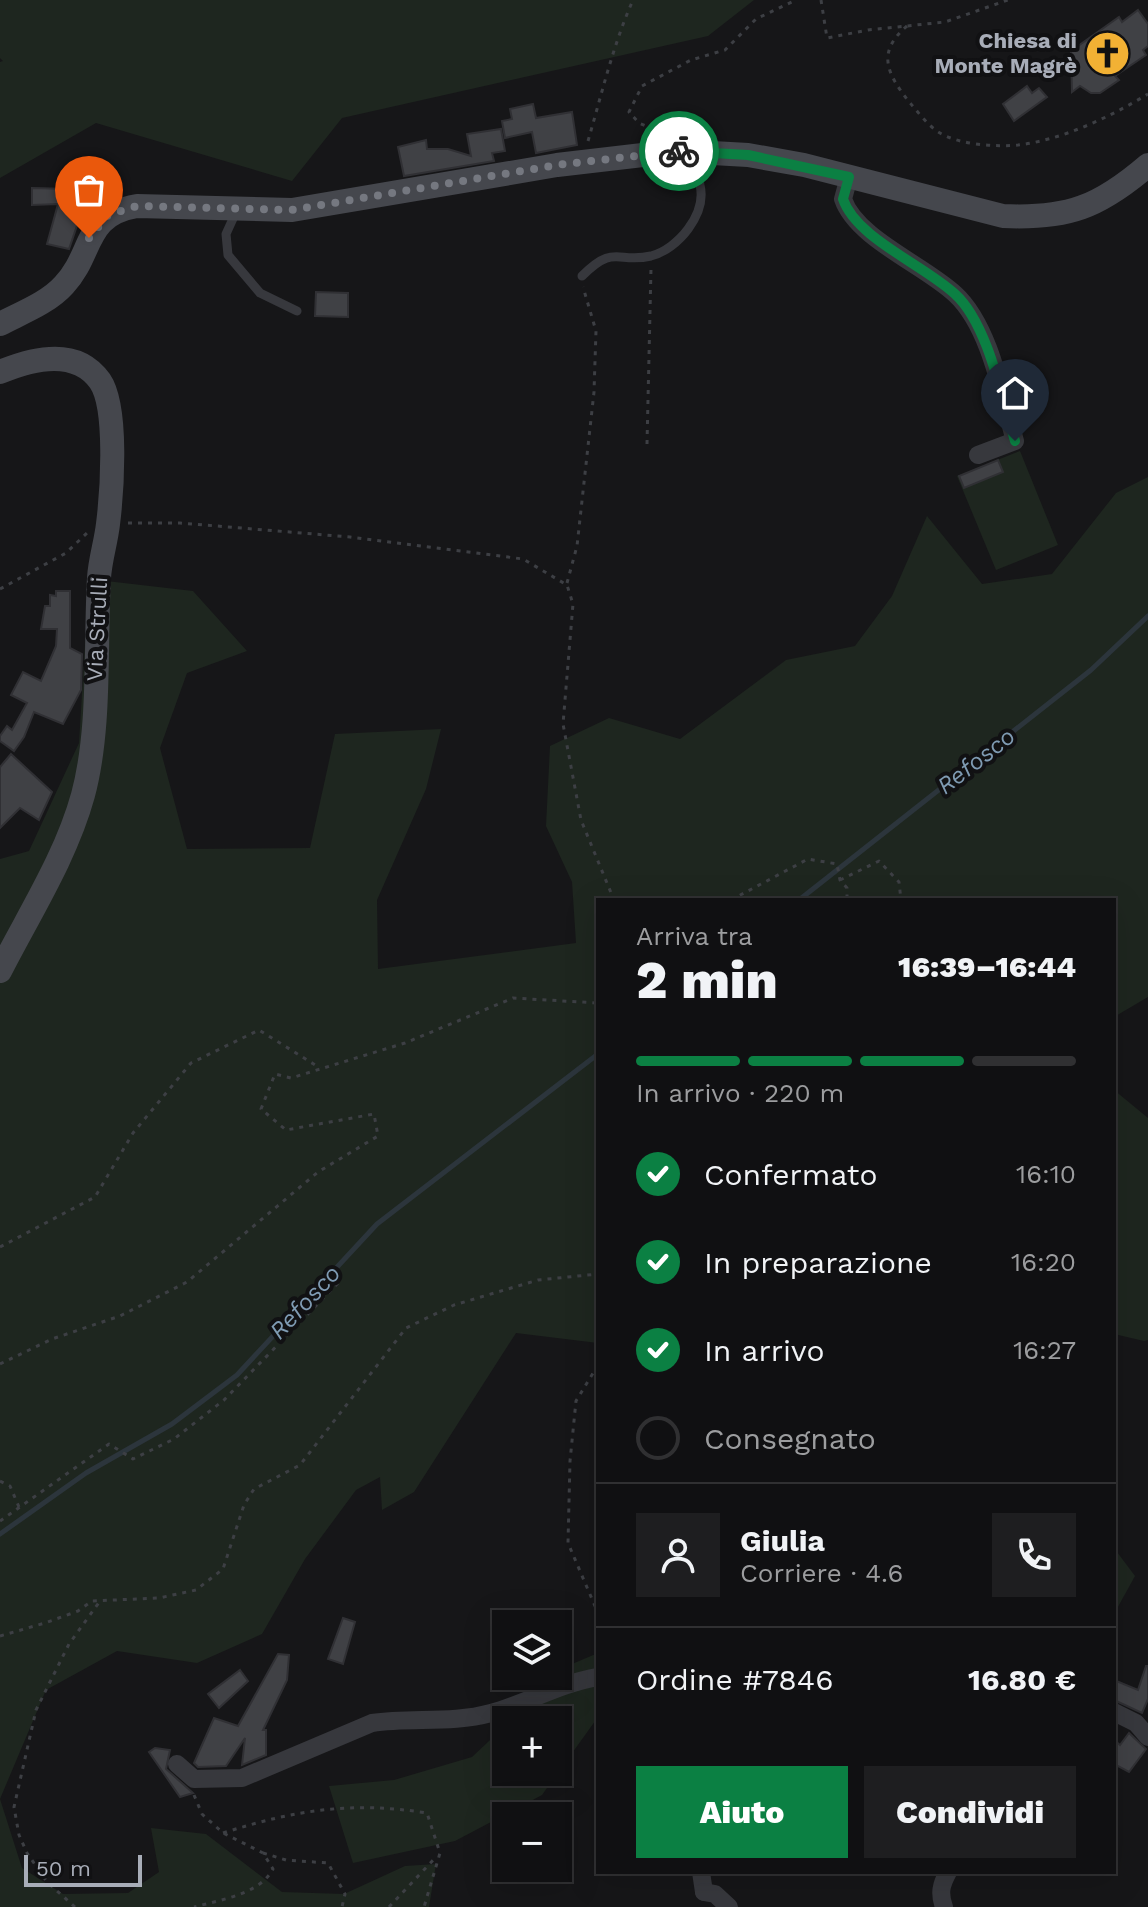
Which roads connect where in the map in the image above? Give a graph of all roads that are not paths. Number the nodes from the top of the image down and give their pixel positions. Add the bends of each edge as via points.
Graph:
1 (677, 151) junction
2 (1148, 165) edge
3 (849, 177) junction
4 (237, 209) junction
5 (582, 276) road end
6 (297, 311) dead end
7 (0, 324) edge
8 (0, 372) edge
9 (978, 455) dead end
10 (0, 971) edge
11 (596, 1678) edge
12 (1116, 1713) edge
13 (1148, 1737) edge
14 (177, 1764) dead end
15 (701, 1874) edge
16 (947, 1874) edge
17 (701, 1900) edge
18 (729, 1907) edge
19 (944, 1907) edge

1 - 3 street via 748,155
1 - 4 street via 292,210
1 - 5 lane via 700,184 697,218 677,241 651,256 599,259
2 - 3 street via 1095,203 1035,218 1003,216
3 - 9 street via 843,199 854,220 956,294 982,332 1015,441
4 - 6 lane via 226,234 228,255 260,293
4 - 7 street via 169,204 121,209 97,225 63,287
8 - 10 street, Via Strulli via 41,358 85,368 108,398 112,426 98,528 91,753 84,791 54,866
11 - 14 street via 492,1713 452,1721 392,1720 350,1729 242,1778 194,1779
12 - 13 street
15 - 17 street
16 - 19 street via 940,1896
17 - 18 street via 715,1894

